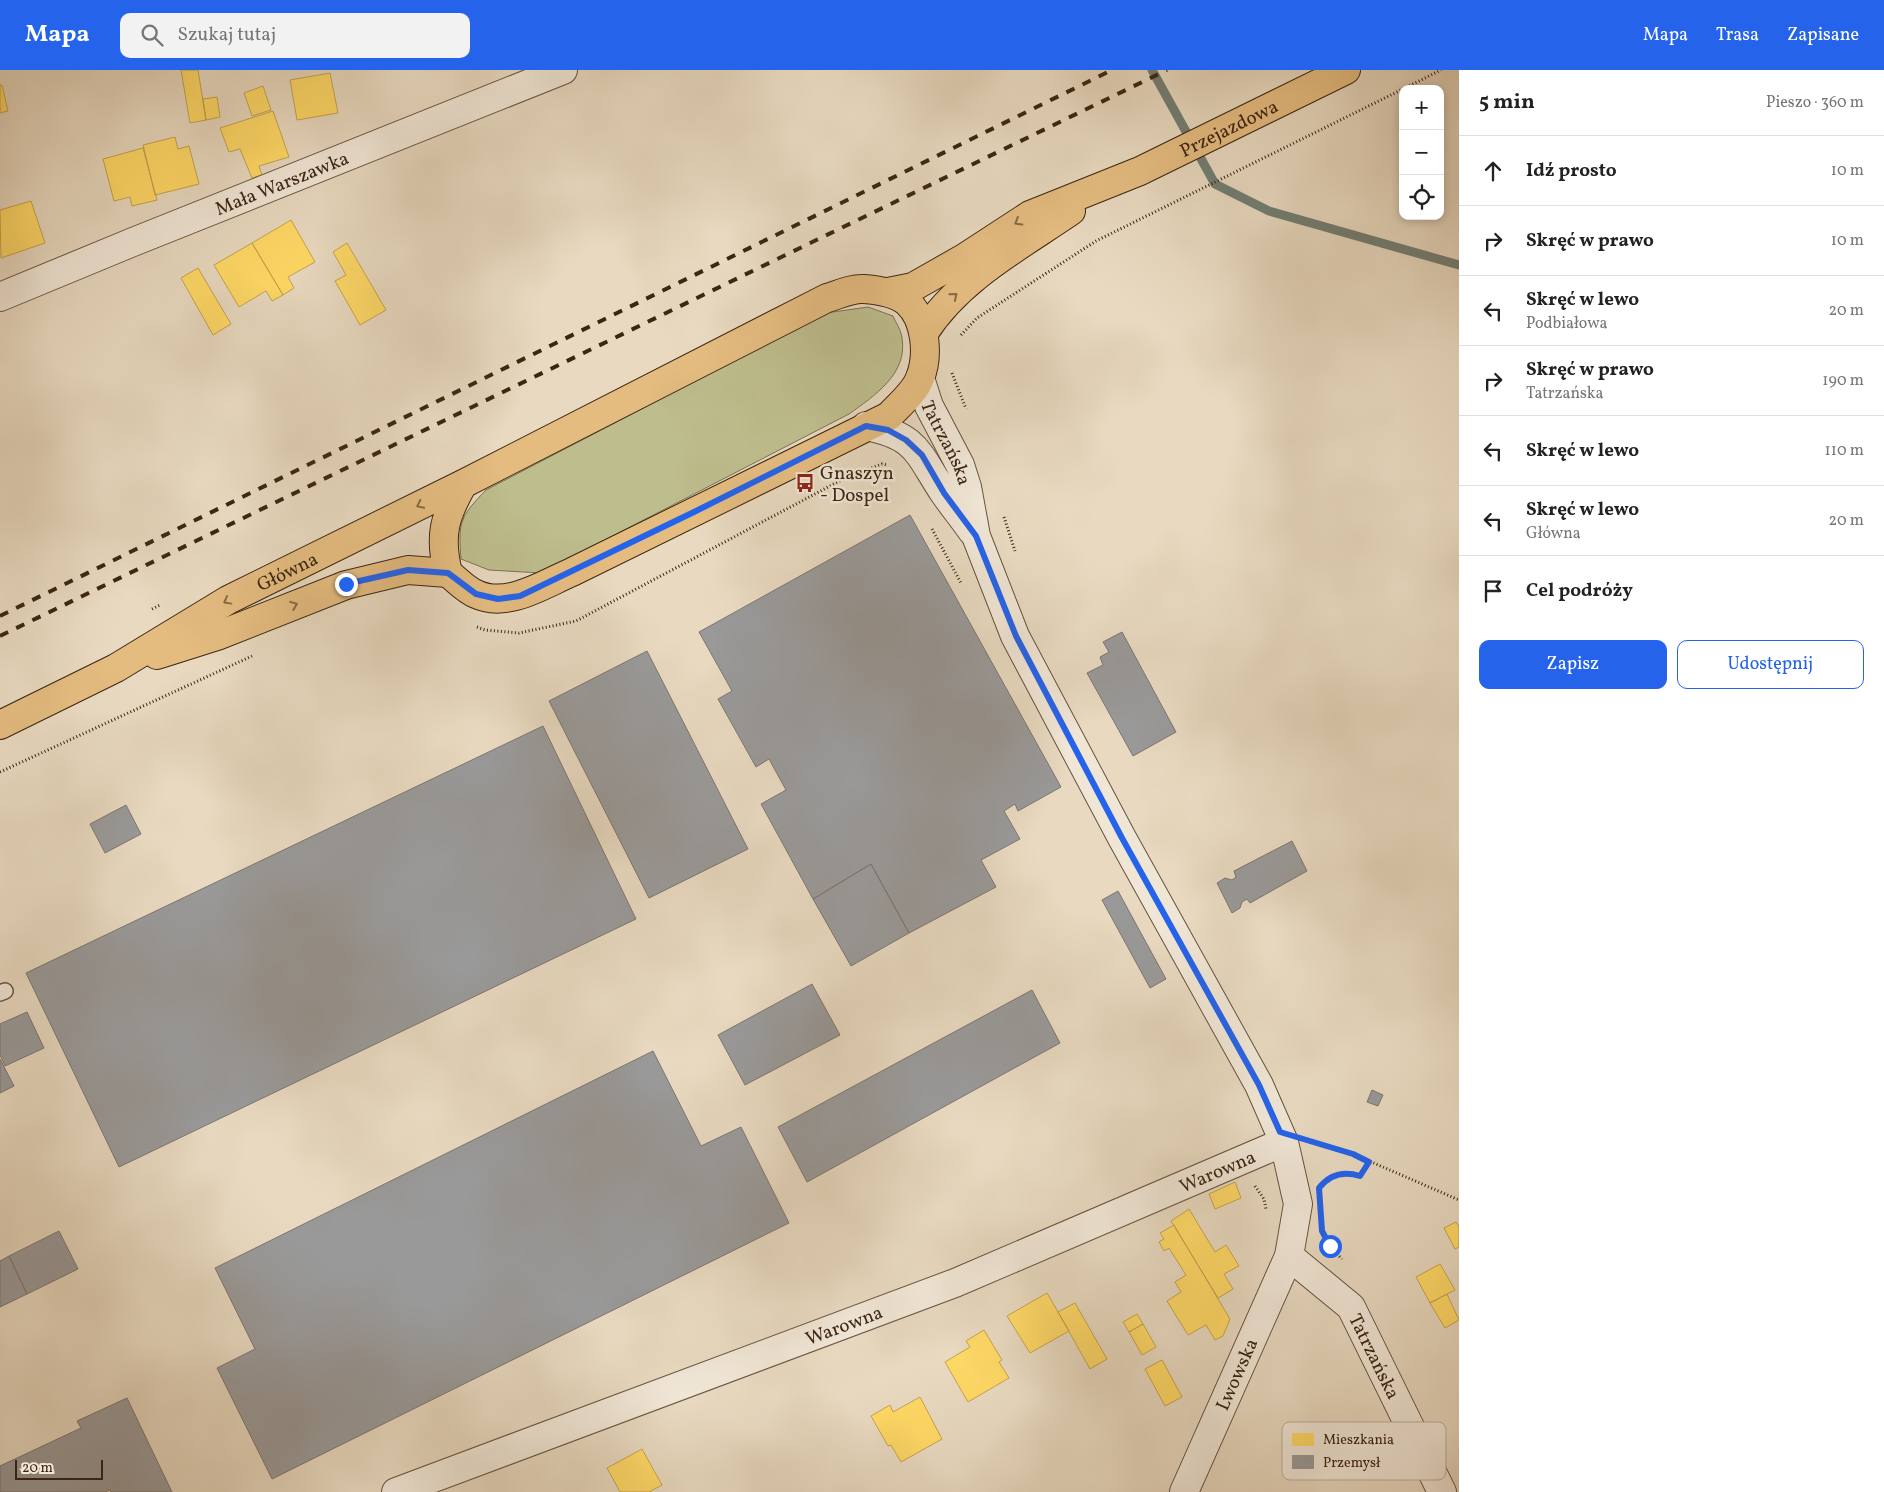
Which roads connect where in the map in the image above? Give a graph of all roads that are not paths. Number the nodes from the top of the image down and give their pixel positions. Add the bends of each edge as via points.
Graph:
1 (563, 70) edge
2 (1346, 70) edge
3 (1111, 184) junction
4 (888, 292) junction
5 (0, 297) edge
6 (924, 333) junction
7 (920, 378) junction
8 (866, 426) junction
9 (463, 484) junction
10 (976, 536) junction
11 (448, 573) junction
12 (116, 668) junction
13 (0, 725) edge
14 (1282, 1137) junction
15 (1289, 1256) junction
16 (1408, 1422) edge
17 (1436, 1480) edge
18 (396, 1492) edge
19 (1184, 1492) edge
20 (1442, 1492) edge

1 - 5 street, Mała Warszawka
2 - 3 main road, Przejazdowa
3 -> 4 main road, Przejazdowa via 1030,215 964,258 913,286
6 -> 3 main road, Przejazdowa via 948,301 991,266
4 - 6 main road via 907,302
4 - 9 main road, Główna via 862,289 827,298
6 - 7 main road via 925,351
7 - 8 main road via 889,416
7 - 10 street, Tatrzańska via 929,406 960,465
8 - 10 street, Tatrzańska via 888,430 906,440 922,455 944,493
8 - 11 main road via 520,596 498,599 476,594
9 - 11 main road via 449,508 444,529 443,552
9 -> 12 main road, Główna via 228,600
10 - 14 street, Tatrzańska via 1016,636 1122,838 1259,1085
12 -> 11 main road, Główna via 217,636 346,584 408,570
12 - 13 main road, Główna
14 - 15 street, Tatrzańska via 1298,1204
14 - 18 street, Warowna via 955,1283
15 - 16 street, Tatrzańska via 1352,1308
15 - 19 street, Lwowska
17 - 20 street, Tatrzańska

